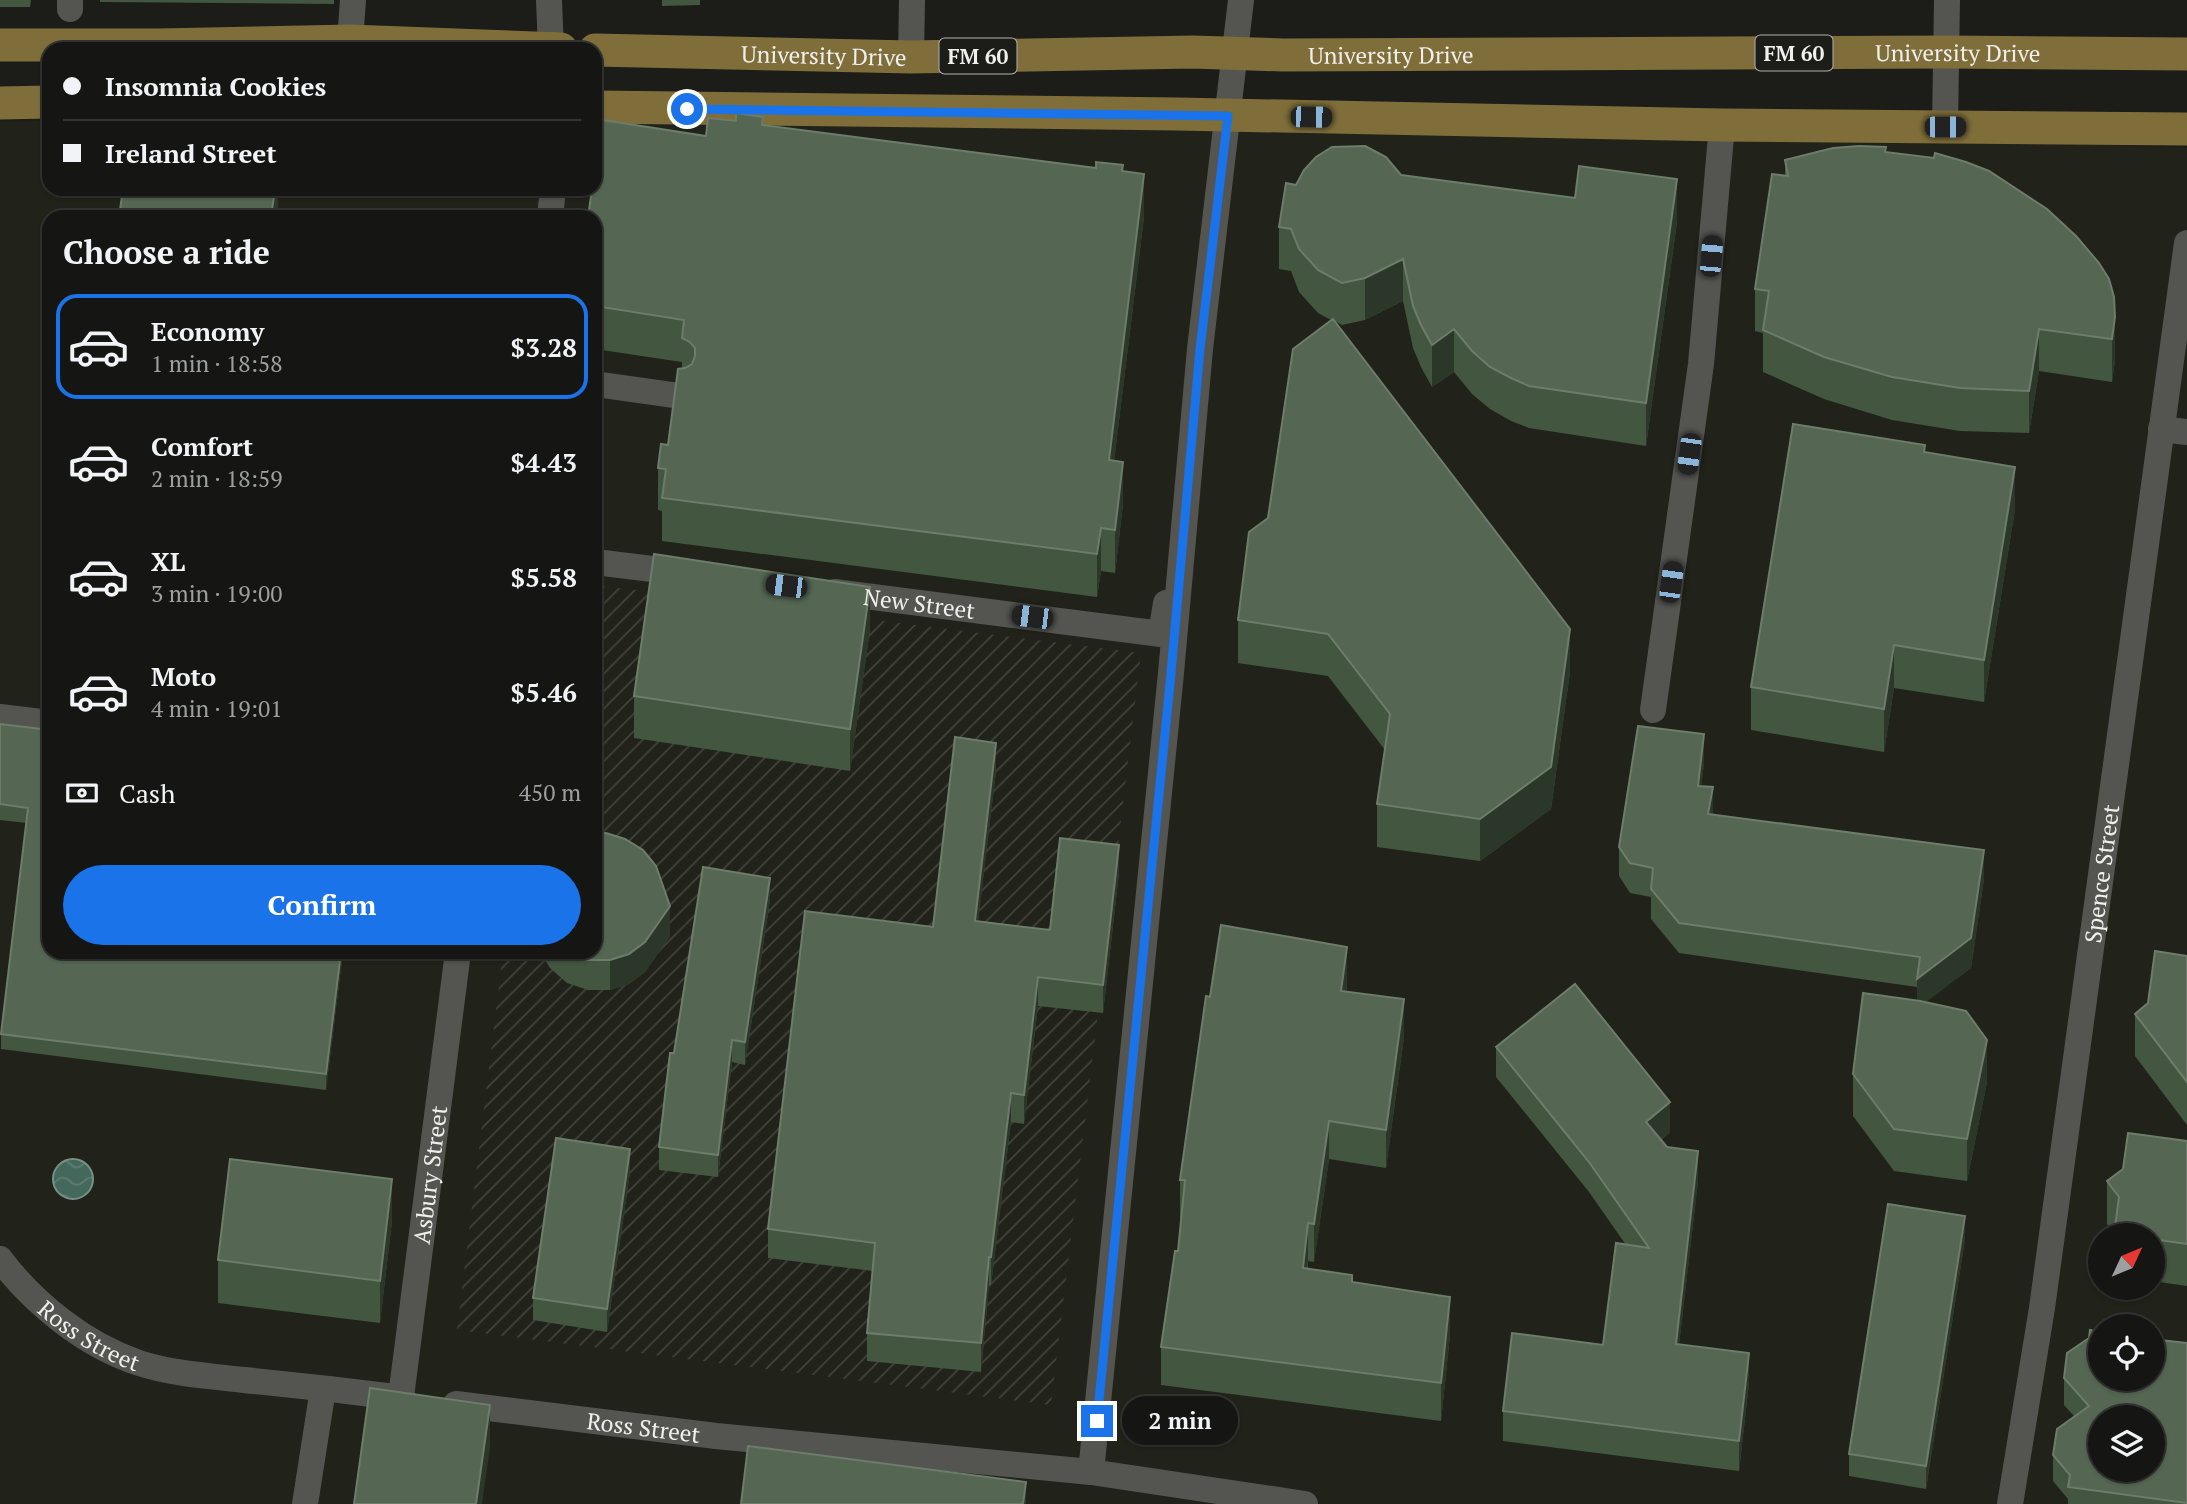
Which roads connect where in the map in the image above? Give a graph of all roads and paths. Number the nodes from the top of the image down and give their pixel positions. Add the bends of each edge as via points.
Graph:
1 (353, 0) edge
2 (549, 0) edge
3 (912, 0) edge
4 (1241, 0) edge
5 (1947, 0) edge
6 (350, 41) junction
7 (302, 42) edge
8 (375, 42) edge
9 (551, 42) edge
10 (0, 45) edge
11 (42, 45) edge
12 (602, 50) edge
13 (1946, 52) junction
14 (1235, 54) junction
15 (2187, 54) edge
16 (911, 57) junction
17 (42, 102) edge
18 (0, 103) edge
19 (602, 107) edge
20 (1228, 116) junction
21 (1722, 125) junction
22 (1945, 127) junction
23 (2187, 129) edge
24 (2187, 243) edge
25 (602, 385) edge
26 (680, 396) edge
27 (2174, 431) edge
28 (1184, 537) junction
29 (602, 563) edge
30 (704, 576) edge
31 (813, 589) edge
32 (1653, 710) dead end
33 (0, 717) edge
34 (42, 722) edge
35 (457, 959) edge
36 (4, 1274) edge
37 (323, 1389) junction
38 (419, 1400) junction
39 (1091, 1472) junction
40 (305, 1504) edge
41 (1305, 1504) edge
42 (2010, 1504) edge

1 - 6 street
2 - 9 street
3 - 16 street
4 - 14 street
5 - 13 street
6 - 7 main road
6 - 8 main road
10 - 11 main road
12 - 16 main road, University Drive / FM 60
13 - 14 main road, University Drive / FM 60
13 - 15 main road, University Drive / FM 60
13 - 22 street
14 - 16 main road, University Drive / FM 60
14 - 20 street
17 - 18 main road
19 - 20 main road
20 - 21 main road
20 - 28 street via 1200,349
21 - 22 main road
21 - 32 street via 1702,364
22 - 23 main road
24 - 27 street, Spence Street
25 - 26 street
27 - 42 street, Spence Street
28 - 31 street, New Street via 1167,593 1161,634
28 - 39 street
29 - 30 street
33 - 34 street
35 - 38 street, Asbury Street
36 - 37 street, Ross Street via 55,1317 139,1363 176,1372
37 - 38 street, Ross Street
37 - 40 street
38 - 39 street, Ross Street via 716,1436
39 - 41 street, Ross Street

